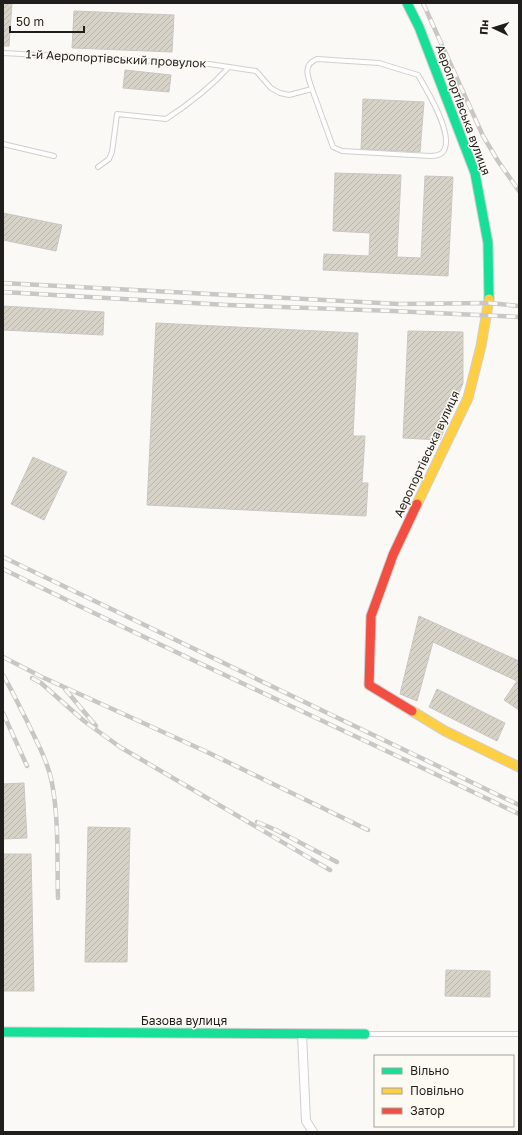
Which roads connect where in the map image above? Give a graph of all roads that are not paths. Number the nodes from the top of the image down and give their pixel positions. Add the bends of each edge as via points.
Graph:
1 (407, 3) edge
2 (3, 53) edge
3 (229, 67) junction
4 (312, 89) junction
5 (3, 144) edge
6 (54, 156) dead end
7 (98, 166) dead end
8 (519, 767) edge
9 (3, 1032) edge
10 (302, 1034) junction
11 (365, 1034) joint
12 (519, 1034) edge
13 (312, 1132) edge

1 - 8 street, Аеропортівська вулиця via 419,27 475,173 488,243 489,303 468,398 393,555 371,616 369,685 445,731
2 - 3 lane, 1-й Аеропортівський провулок
3 - 4 lane, 1-й Аеропортівський провулок via 256,71 271,88 280,93 290,95
3 - 7 lane via 203,92 166,119 117,114 112,152 109,159
4 - 4 lane via 333,147 337,150 430,156 442,153 445,147 443,124 418,75 380,63 317,59 307,69
5 - 6 lane
9 - 10 street, Базова вулиця
10 - 11 street, Базова вулиця
10 - 13 street via 306,1121
11 - 12 lane

